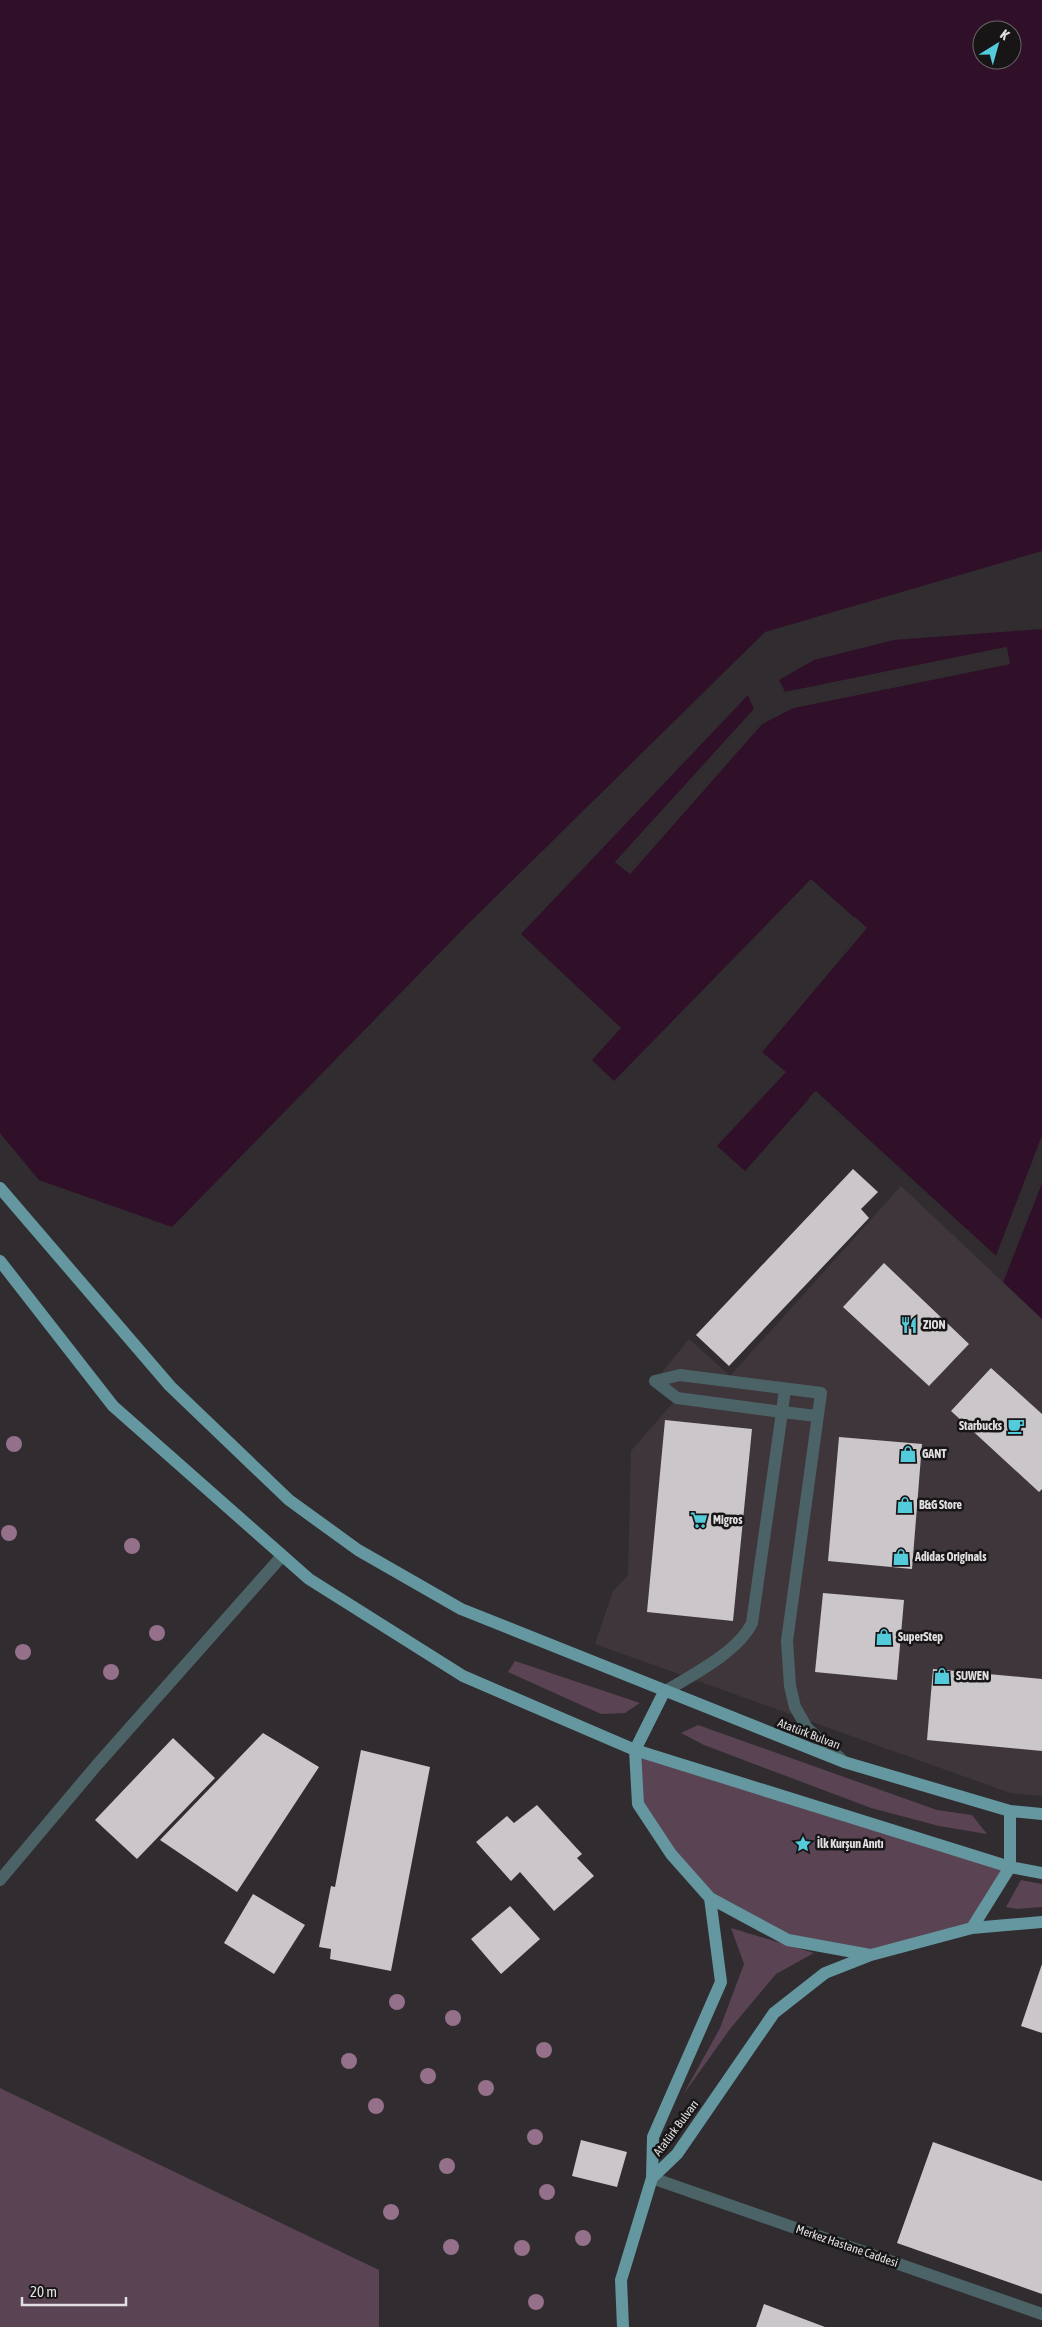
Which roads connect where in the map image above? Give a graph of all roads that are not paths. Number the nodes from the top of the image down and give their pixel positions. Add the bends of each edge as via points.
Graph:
1 (0, 1188) edge
2 (0, 1261) edge
3 (785, 1389) junction
4 (782, 1412) junction
5 (817, 1416) junction
6 (282, 1556) junction
7 (664, 1692) junction
8 (635, 1750) junction
9 (844, 1762) junction
10 (1010, 1811) junction
11 (1042, 1814) edge
12 (1010, 1867) junction
13 (1042, 1873) edge
14 (0, 1880) edge
15 (710, 1898) junction
16 (1042, 1922) edge
17 (972, 1928) junction
18 (871, 1955) junction
19 (652, 2178) junction
20 (1042, 2314) edge
21 (623, 2327) edge

1 - 7 main road via 170,1386 289,1500 358,1550 461,1610
2 - 6 main road via 113,1406
3 - 4 street
3 - 4 street via 680,1375 655,1381 678,1398
3 - 5 street via 821,1393
4 - 5 street
4 - 7 street via 752,1623 729,1649
5 - 9 street via 787,1641 790,1686 795,1707 808,1728
6 - 8 main road via 309,1579 463,1676
6 - 14 street
7 - 8 main road, Atatürk Bulvarı
7 - 9 main road, Atatürk Bulvarı
8 - 12 main road
8 - 15 main road, Atatürk Bulvarı via 638,1804 671,1854
9 - 10 main road, Atatürk Bulvarı
10 - 11 main road, Atatürk Bulvarı
10 - 12 main road
12 - 13 main road
12 - 17 main road
15 - 18 main road, Atatürk Bulvarı via 788,1940
15 - 19 main road, Atatürk Bulvarı via 721,1982 653,2137
16 - 17 main road, Atatürk Bulvarı
17 - 18 main road, Atatürk Bulvarı
18 - 19 main road, Atatürk Bulvarı via 825,1974 774,2012 677,2154
19 - 20 street, Merkez Hastane Caddesi
19 - 21 main road, Atatürk Bulvarı via 621,2280

